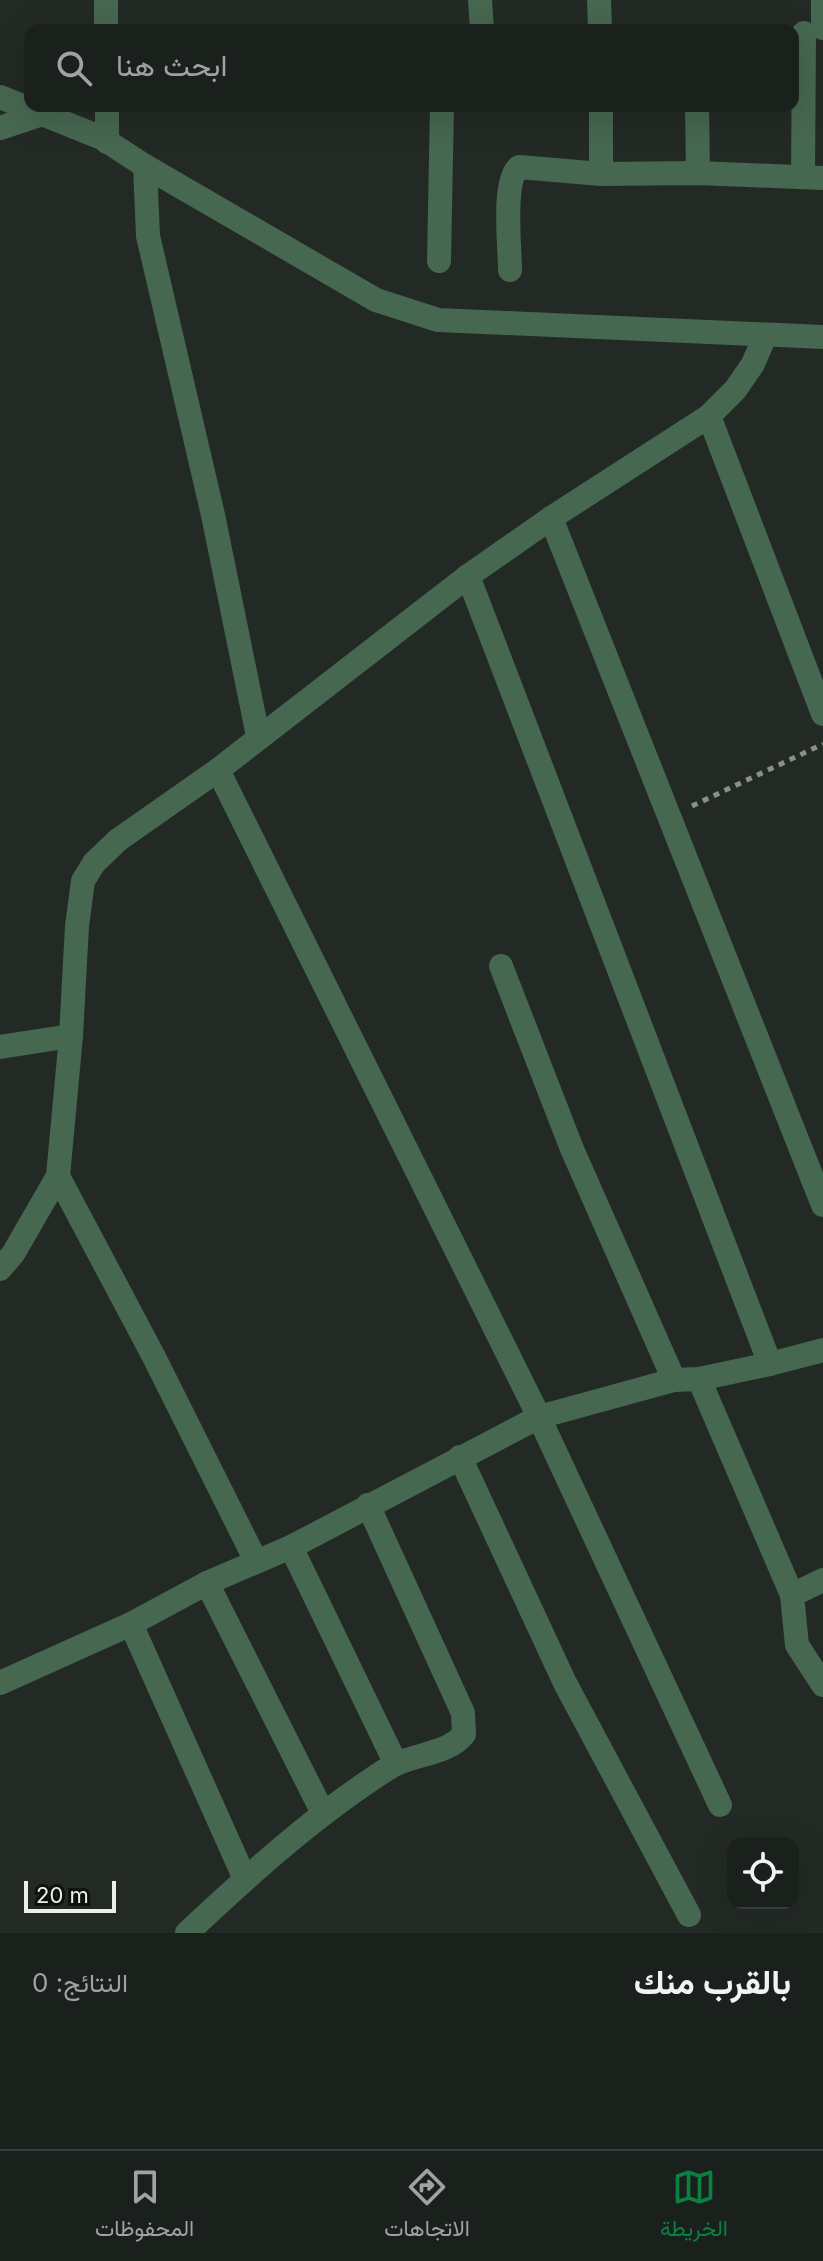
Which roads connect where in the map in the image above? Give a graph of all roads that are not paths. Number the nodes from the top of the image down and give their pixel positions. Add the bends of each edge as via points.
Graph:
1 (106, 0) edge
2 (480, 0) edge
3 (599, 0) edge
4 (823, 0) edge
5 (106, 24) edge
6 (482, 24) edge
7 (600, 24) edge
8 (811, 31) edge
9 (0, 97) edge
10 (24, 107) edge
11 (37, 112) edge
12 (107, 112) edge
13 (442, 112) edge
14 (601, 112) edge
15 (697, 112) edge
16 (42, 114) junction
17 (0, 128) edge
18 (107, 142) junction
19 (145, 166) junction
20 (698, 173) junction
21 (601, 174) junction
22 (813, 177) edge
23 (439, 261) dead end
24 (510, 270) dead end
25 (765, 336) junction
26 (823, 337) edge
27 (709, 416) junction
28 (551, 518) junction
29 (468, 576) junction
30 (823, 714) edge
31 (258, 736) junction
32 (218, 770) junction
33 (501, 966) dead end
34 (71, 1036) junction
35 (0, 1047) edge
36 (58, 1176) junction
37 (823, 1205) edge
38 (0, 1269) edge
39 (823, 1350) edge
40 (770, 1364) junction
41 (699, 1379) junction
42 (674, 1380) junction
43 (539, 1417) junction
44 (460, 1457) junction
45 (368, 1505) junction
46 (291, 1547) junction
47 (256, 1561) junction
48 (823, 1580) edge
49 (207, 1583) junction
50 (792, 1595) junction
51 (131, 1624) junction
52 (0, 1683) edge
53 (823, 1685) edge
54 (396, 1764) junction
55 (720, 1805) dead end
56 (323, 1813) junction
57 (245, 1879) junction
58 (689, 1915) dead end
59 (187, 1933) edge

1 - 5 street
2 - 6 street
3 - 7 street
4 - 8 street
8 - 22 street
9 - 10 street
11 - 16 street
12 - 18 street
13 - 23 street
14 - 21 street
15 - 20 street
16 - 17 street
16 - 18 street
18 - 19 street
19 - 25 street via 376,300 438,320
19 - 31 street via 148,236
20 - 21 street
20 - 22 street
21 - 24 street via 529,166 515,170 509,193
25 - 26 street
25 - 27 street via 735,390
27 - 28 street
27 - 30 street
28 - 29 street
28 - 37 street
29 - 31 street
29 - 40 street
31 - 32 street
32 - 34 street via 118,840 83,881
32 - 43 street
33 - 42 street via 572,1149
34 - 35 street
34 - 36 street
36 - 38 street
36 - 47 street
39 - 40 street
40 - 41 street
41 - 42 street
41 - 50 street
42 - 43 street
43 - 44 street
43 - 55 street
44 - 45 street
44 - 58 street via 565,1683
45 - 46 street
45 - 54 street via 464,1723 460,1740
46 - 47 street
46 - 54 street
47 - 49 street
48 - 50 street
49 - 51 street
49 - 56 street
50 - 53 street via 797,1645
51 - 52 street
51 - 57 street
54 - 56 street
56 - 57 street
57 - 59 street

